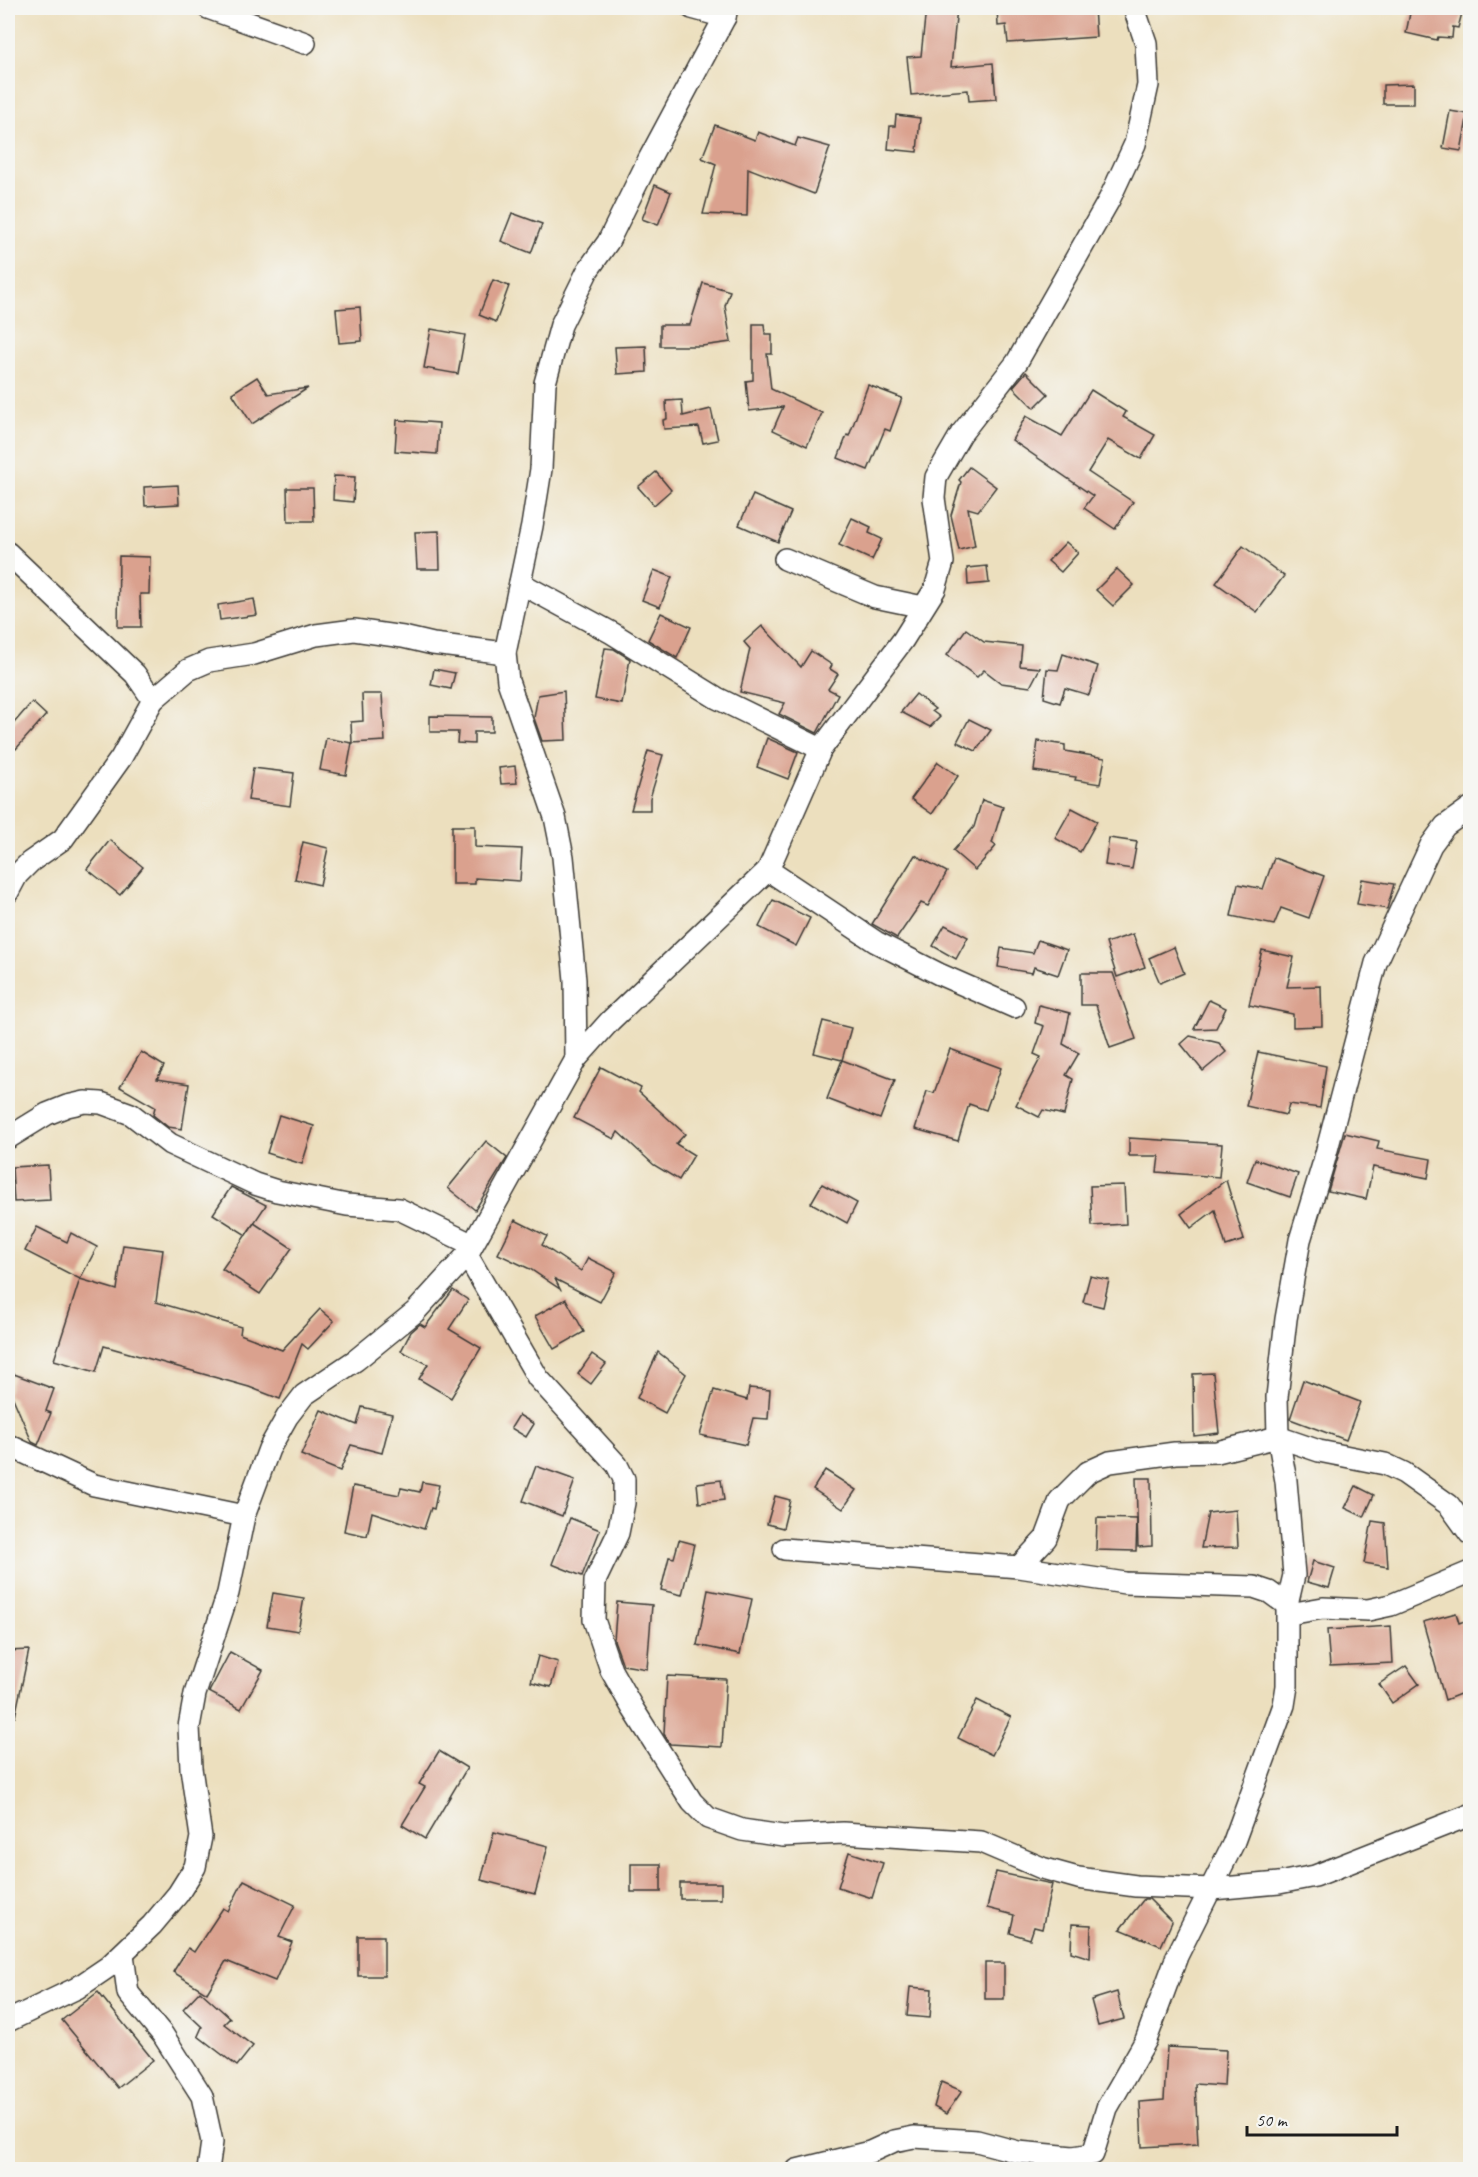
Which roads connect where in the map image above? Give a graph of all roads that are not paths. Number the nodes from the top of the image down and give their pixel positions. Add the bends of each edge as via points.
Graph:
1 (208, 8) edge
2 (692, 8) edge
3 (1134, 8) edge
4 (726, 12) edge
5 (305, 43) dead end
6 (8, 553) edge
7 (785, 559) dead end
8 (520, 583) junction
9 (923, 607) junction
10 (505, 653) junction
11 (153, 700) junction
12 (821, 748) junction
13 (1470, 808) edge
14 (768, 870) junction
15 (8, 892) edge
16 (1014, 1007) dead end
17 (576, 1059) junction
18 (8, 1138) edge
19 (469, 1249) junction
20 (1278, 1437) junction
21 (8, 1445) edge
22 (244, 1516) junction
23 (1470, 1534) edge
24 (784, 1549) dead end
25 (1019, 1567) junction
26 (1470, 1572) edge
27 (1288, 1610) junction
28 (1470, 1815) edge
29 (1212, 1889) junction
30 (123, 1954) junction
31 (8, 2021) edge
32 (1087, 2162) edge
33 (208, 2169) edge
34 (797, 2169) edge

1 - 5 street
2 - 4 street
3 - 9 street via 1146,43 1148,85 1135,144 1109,200 1017,362 961,434 936,477 934,498 943,562 935,589
4 - 8 street via 561,325 544,383 541,469
6 - 11 street via 128,666
7 - 9 street via 875,597
8 - 10 street
8 - 12 street via 628,642 717,698
9 - 12 street via 903,640
10 - 11 street via 354,630 335,632 254,654 209,661 188,670
10 - 17 street via 508,681 555,817 563,857 575,980
11 - 15 street via 121,758 79,819 63,839 17,875
12 - 14 street
13 - 20 street via 1445,826 1431,845 1376,963 1300,1240 1278,1386
14 - 16 street via 876,942
14 - 17 street via 610,1021
17 - 19 street
18 - 19 street via 67,1106 101,1103 131,1114 170,1144 255,1184 347,1204 399,1209
19 - 22 street via 415,1312 304,1395 269,1449
19 - 29 street via 538,1378 617,1465 624,1479 618,1533 595,1581 594,1620 611,1670 633,1709 692,1802 708,1818 742,1830 783,1836 843,1833 981,1842 1042,1868 1078,1878 1136,1886
20 - 23 street via 1319,1451 1385,1464 1404,1473 1449,1505
20 - 25 street via 1217,1452 1110,1462 1088,1472 1060,1500 1046,1538
20 - 27 street via 1294,1563
21 - 22 street via 94,1485
22 - 30 street via 228,1593 195,1694 189,1727 201,1837 195,1867 178,1894
24 - 25 street
25 - 27 street via 1125,1583 1254,1587 1269,1592
26 - 27 street via 1391,1605 1368,1610
27 - 29 street via 1284,1705 1249,1805
28 - 29 street via 1315,1876
29 - 32 street via 1177,1956 1146,2040 1107,2108
30 - 31 street via 77,1988
30 - 33 street via 128,1993 163,2035 202,2096 212,2142
32 - 34 street via 1018,2152 976,2141 914,2138

